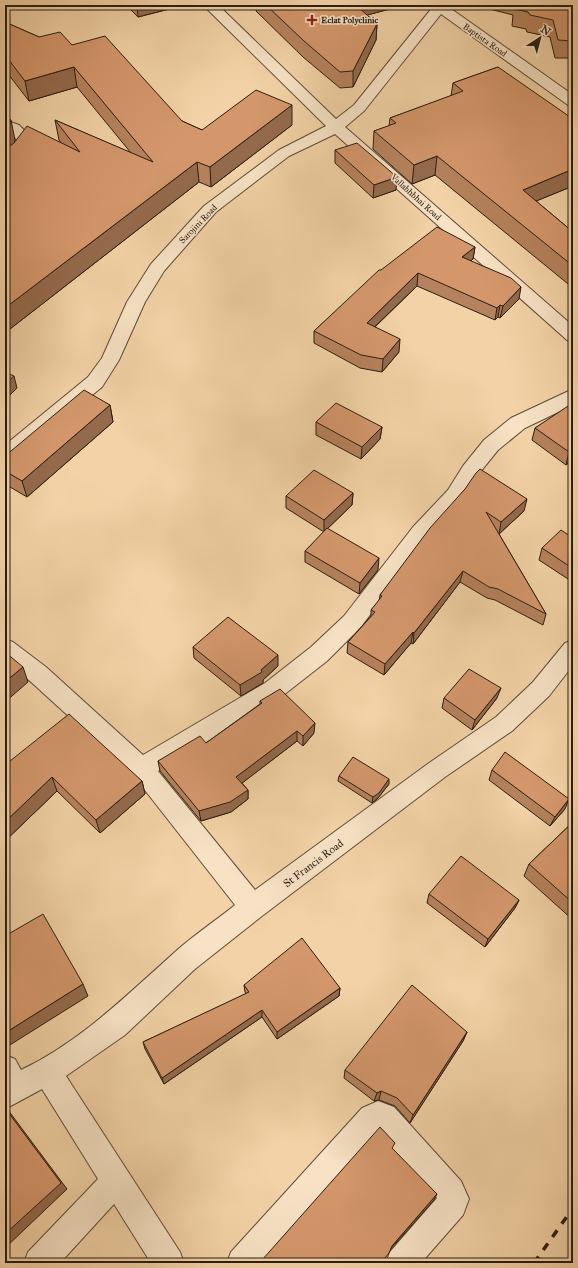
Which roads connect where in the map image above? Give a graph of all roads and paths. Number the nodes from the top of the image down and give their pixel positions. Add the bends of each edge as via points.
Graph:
1 (210, 5) edge
2 (438, 6) edge
3 (573, 102) edge
4 (5, 125) edge
5 (336, 127) junction
6 (5, 164) edge
7 (573, 336) edge
8 (573, 396) edge
9 (5, 456) edge
10 (5, 648) edge
11 (573, 649) edge
12 (141, 768) junction
13 (253, 907) junction
14 (47, 1072) junction
15 (8, 1084) edge
16 (116, 1181) junction
17 (39, 1263) edge
18 (169, 1263) edge
19 (242, 1263) edge
20 (401, 1263) edge

1 - 5 street, Vallabhbhai Road
2 - 3 street, Baptista Road
2 - 5 street, Sarojini Road via 360,108
4 - 6 street via 14,128 26,139 16,156
5 - 7 street, Vallabhbhai Road
5 - 9 street, Sarojini Road via 284,153 210,209 157,268 136,302 110,360 95,382
8 - 12 street via 518,423 491,445 455,495 420,533 352,622 319,654 273,690
10 - 12 street via 38,674
11 - 13 street, St Francis Road via 541,689 504,724 437,770
12 - 13 street
13 - 14 street, St Francis Road via 186,960 116,1025
14 - 15 street, St Francis Road
14 - 16 street
16 - 17 street
16 - 18 street
19 - 20 street via 372,1118 378,1115 384,1117 446,1185 454,1200

